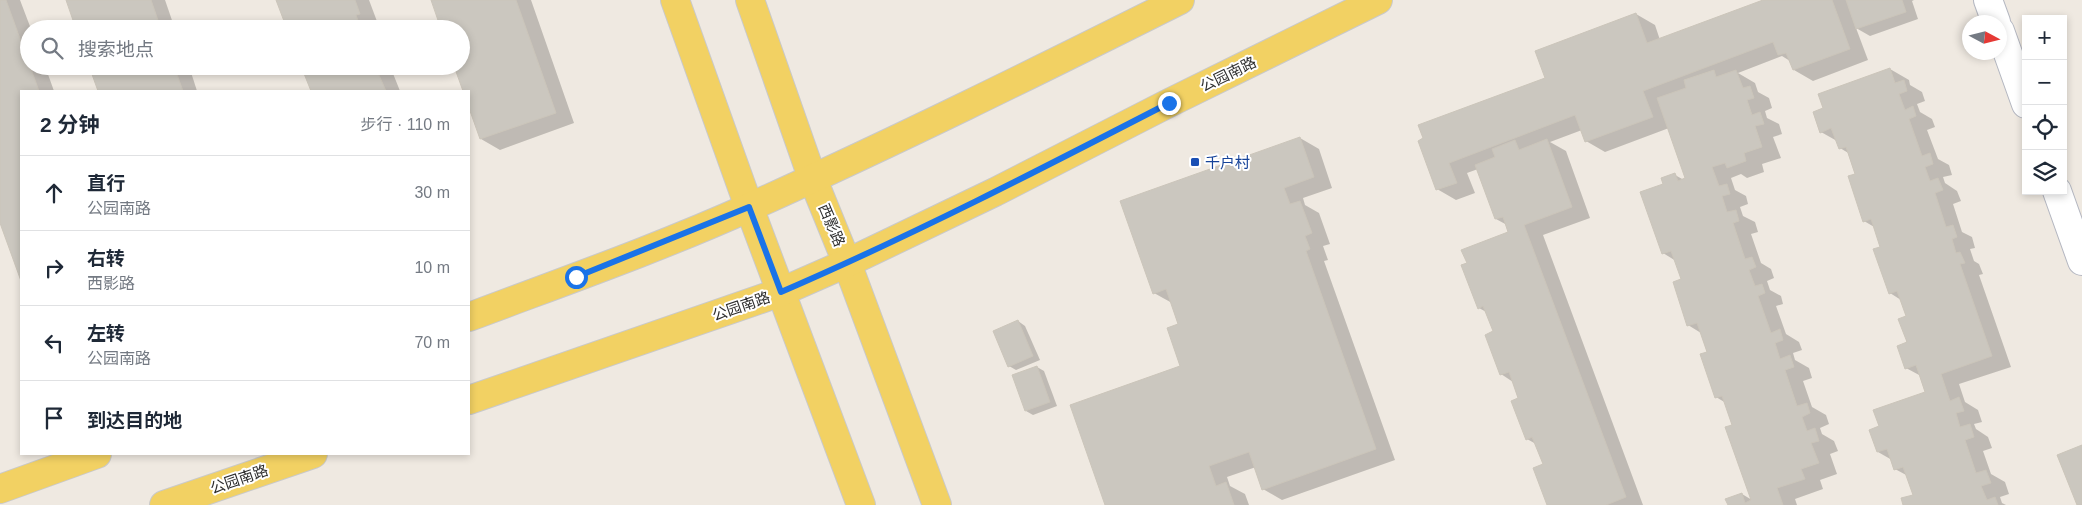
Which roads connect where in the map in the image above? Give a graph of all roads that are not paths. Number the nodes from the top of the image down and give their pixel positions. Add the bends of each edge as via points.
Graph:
1 (675, 0) edge
2 (750, 0) edge
3 (1180, 0) edge
4 (1378, 0) edge
5 (1988, 0) edge
6 (1993, 15) edge
7 (2007, 51) edge
8 (2022, 93) edge
9 (812, 177) junction
10 (2058, 195) edge
11 (749, 207) junction
12 (2082, 261) edge
13 (847, 263) junction
14 (781, 292) junction
15 (470, 317) edge
16 (470, 400) edge
17 (93, 455) edge
18 (310, 455) edge
19 (0, 489) edge
20 (164, 505) edge
21 (861, 505) edge
22 (937, 505) edge

1 - 11 main road
2 - 9 main road, 西影路
3 - 9 main road via 962,109
4 - 13 main road, 公园南路
5 - 6 street
7 - 8 street
9 - 11 main road
9 - 13 main road, 西影路
10 - 12 street
11 - 14 main road
11 - 15 main road
13 - 14 main road, 公园南路
13 - 22 main road, 西影路
14 - 16 main road, 公园南路
14 - 21 main road
17 - 19 main road
18 - 20 main road, 公园南路

